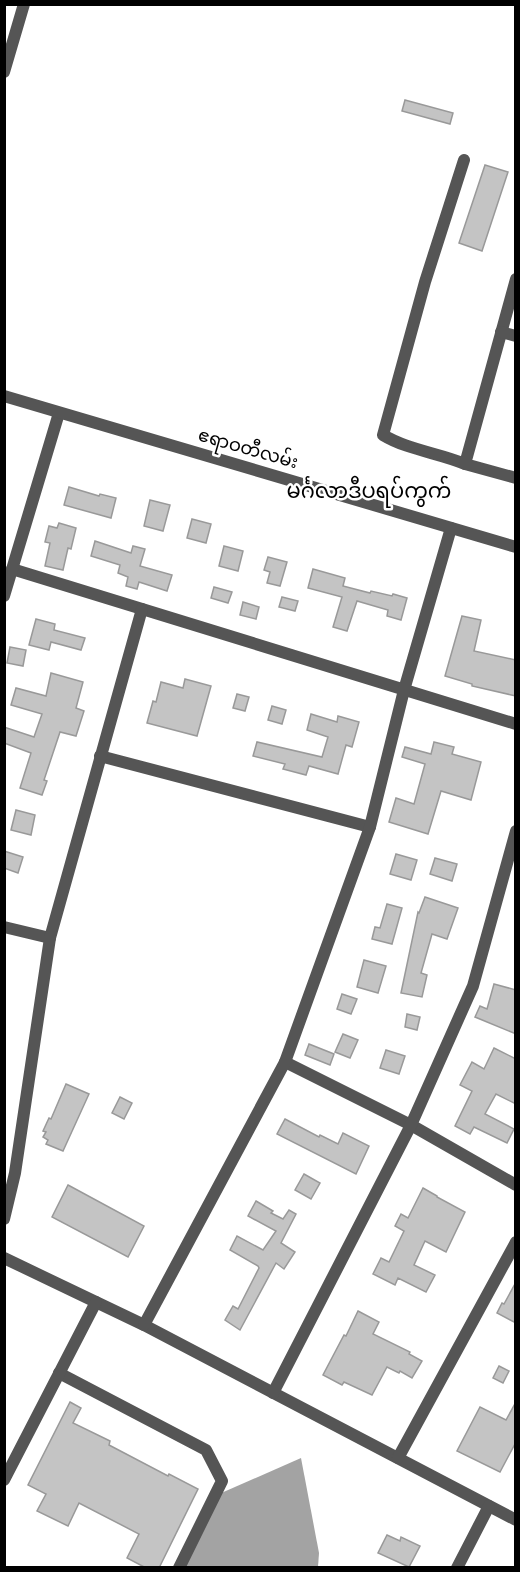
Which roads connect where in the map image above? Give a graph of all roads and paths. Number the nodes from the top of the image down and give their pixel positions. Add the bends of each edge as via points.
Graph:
1 (24, 4) edge
2 (4, 72) edge
3 (464, 160) dead end
4 (516, 279) edge
5 (501, 332) junction
6 (516, 336) edge
7 (4, 396) edge
8 (59, 412) junction
9 (465, 464) junction
10 (516, 478) edge
11 (452, 528) junction
12 (516, 547) edge
13 (12, 569) junction
14 (4, 596) edge
15 (142, 609) junction
16 (404, 690) junction
17 (516, 724) edge
18 (100, 756) junction
19 (370, 827) junction
20 (516, 831) edge
21 (4, 927) edge
22 (50, 938) junction
23 (285, 1062) junction
24 (411, 1125) junction
25 (516, 1185) edge
26 (4, 1219) edge
27 (516, 1242) edge
28 (4, 1258) edge
29 (96, 1302) junction
30 (144, 1325) junction
31 (59, 1373) junction
32 (273, 1393) junction
33 (398, 1458) junction
34 (4, 1480) edge
35 (489, 1506) junction
36 (516, 1520) edge
37 (179, 1568) edge
38 (457, 1568) edge

1 - 2 street
3 - 9 street via 383,435
4 - 5 street
5 - 6 street
5 - 9 street
7 - 8 street, ဧရာဝတီလမ်း
8 - 11 street, ဧရာဝတီလမ်း
8 - 13 street
9 - 10 street
11 - 12 street, ဧရာဝတီလမ်း
11 - 16 street
13 - 14 street
13 - 15 street
15 - 16 street
15 - 18 street
16 - 17 street
16 - 19 street
18 - 19 street
18 - 22 street
19 - 23 street
20 - 24 street via 473,986
21 - 22 street
22 - 26 street via 15,1173
23 - 24 street
23 - 30 street
24 - 25 street
24 - 32 street
27 - 33 street
28 - 29 street
29 - 30 street
29 - 31 street
30 - 32 street
31 - 34 street
31 - 37 street via 206,1450 222,1481
32 - 33 street
33 - 35 street
35 - 36 street
35 - 38 street

